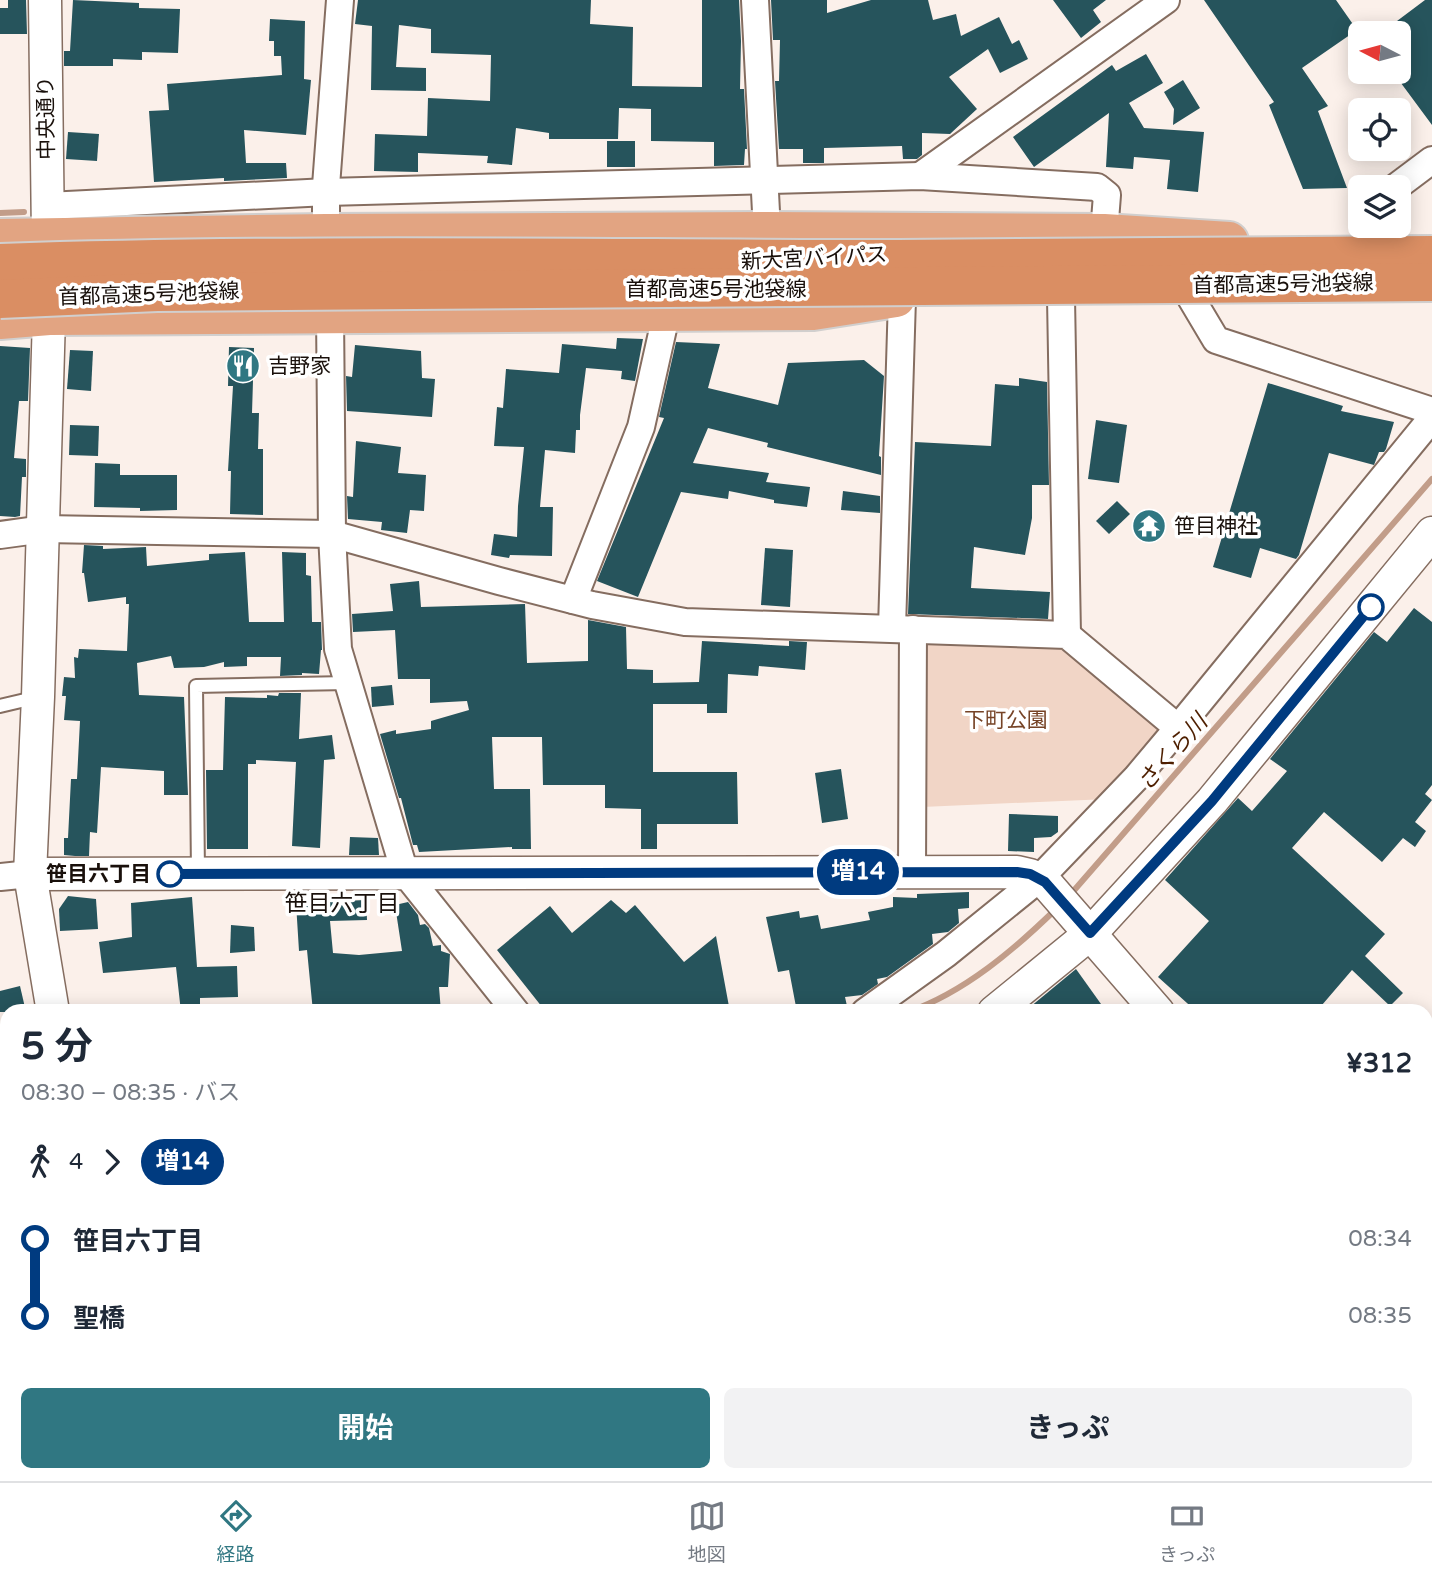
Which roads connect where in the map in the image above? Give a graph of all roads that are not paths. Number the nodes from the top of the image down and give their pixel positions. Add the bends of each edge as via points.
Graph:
1 (45, 0) edge
2 (340, 0) edge
3 (754, 0) edge
4 (1166, 0) edge
5 (1432, 160) edge
6 (920, 176) junction
7 (1411, 176) edge
8 (764, 180) junction
9 (327, 192) junction
10 (48, 221) junction
11 (767, 231) junction
12 (326, 233) junction
13 (1104, 233) junction
14 (1348, 235) edge
15 (1411, 235) edge
16 (0, 238) edge
17 (1432, 238) edge
18 (1248, 242) junction
19 (1432, 255) edge
20 (0, 262) edge
21 (1432, 282) edge
22 (902, 298) junction
23 (1061, 298) junction
24 (1191, 298) junction
25 (0, 299) edge
26 (1432, 299) edge
27 (667, 312) junction
28 (330, 313) junction
29 (49, 316) junction
30 (0, 320) edge
31 (1432, 411) edge
32 (1432, 418) edge
33 (44, 529) junction
34 (1432, 533) edge
35 (332, 534) junction
36 (0, 535) edge
37 (573, 600) junction
38 (902, 628) junction
39 (1067, 635) junction
40 (348, 683) junction
41 (38, 697) junction
42 (0, 706) edge
43 (1178, 728) junction
44 (912, 872) junction
45 (405, 873) junction
46 (198, 874) junction
47 (15, 875) edge
48 (1042, 880) junction
49 (1085, 927) junction
50 (51, 1004) edge
51 (510, 1004) edge
52 (876, 1004) edge
53 (1003, 1004) edge
54 (1151, 1004) edge

1 - 10 street, 中央通り
2 - 9 street
3 - 8 street
4 - 6 street
5 - 7 street
6 - 8 street
6 - 13 street via 1097,187 1107,195
8 - 9 street
8 - 11 street
9 - 10 street
9 - 12 street
10 - 12 highway
10 - 16 highway
10 - 29 street, 中央通り
11 - 12 highway
11 - 13 highway
13 - 18 highway
14 - 18 highway, 新大宮バイパス
15 - 17 highway, 新大宮バイパス
18 - 22 highway, 新大宮バイパス via 1044,246 723,262 154,275 726,283
19 - 20 highway, 首都高速5号池袋線, bridge
21 - 25 highway, 首都高速5号池袋線, bridge via 157,292
22 - 23 highway, 新大宮バイパス
22 - 27 highway via 813,311
22 - 38 street
23 - 24 highway, 新大宮バイパス
23 - 39 street
24 - 26 highway, 新大宮バイパス
24 - 31 street via 1216,340
27 - 28 highway
27 - 37 street via 641,427
28 - 29 highway
28 - 35 street
29 - 30 highway
29 - 33 street, 中央通り
32 - 43 street
33 - 35 street
33 - 36 street
33 - 41 street, 中央通り
34 - 49 street via 1212,801
35 - 37 street
35 - 40 street via 338,649
37 - 38 street via 685,622
38 - 39 street
38 - 44 street
39 - 43 street
40 - 45 street
40 - 46 lane via 196,686
41 - 42 lane
41 - 47 street, 中央通り
43 - 48 street
44 - 45 street
44 - 48 street via 1017,872
45 - 46 street
45 - 51 street
46 - 47 street
47 - 50 street, 中央通り
48 - 49 street
48 - 52 street
49 - 53 street
49 - 54 street

